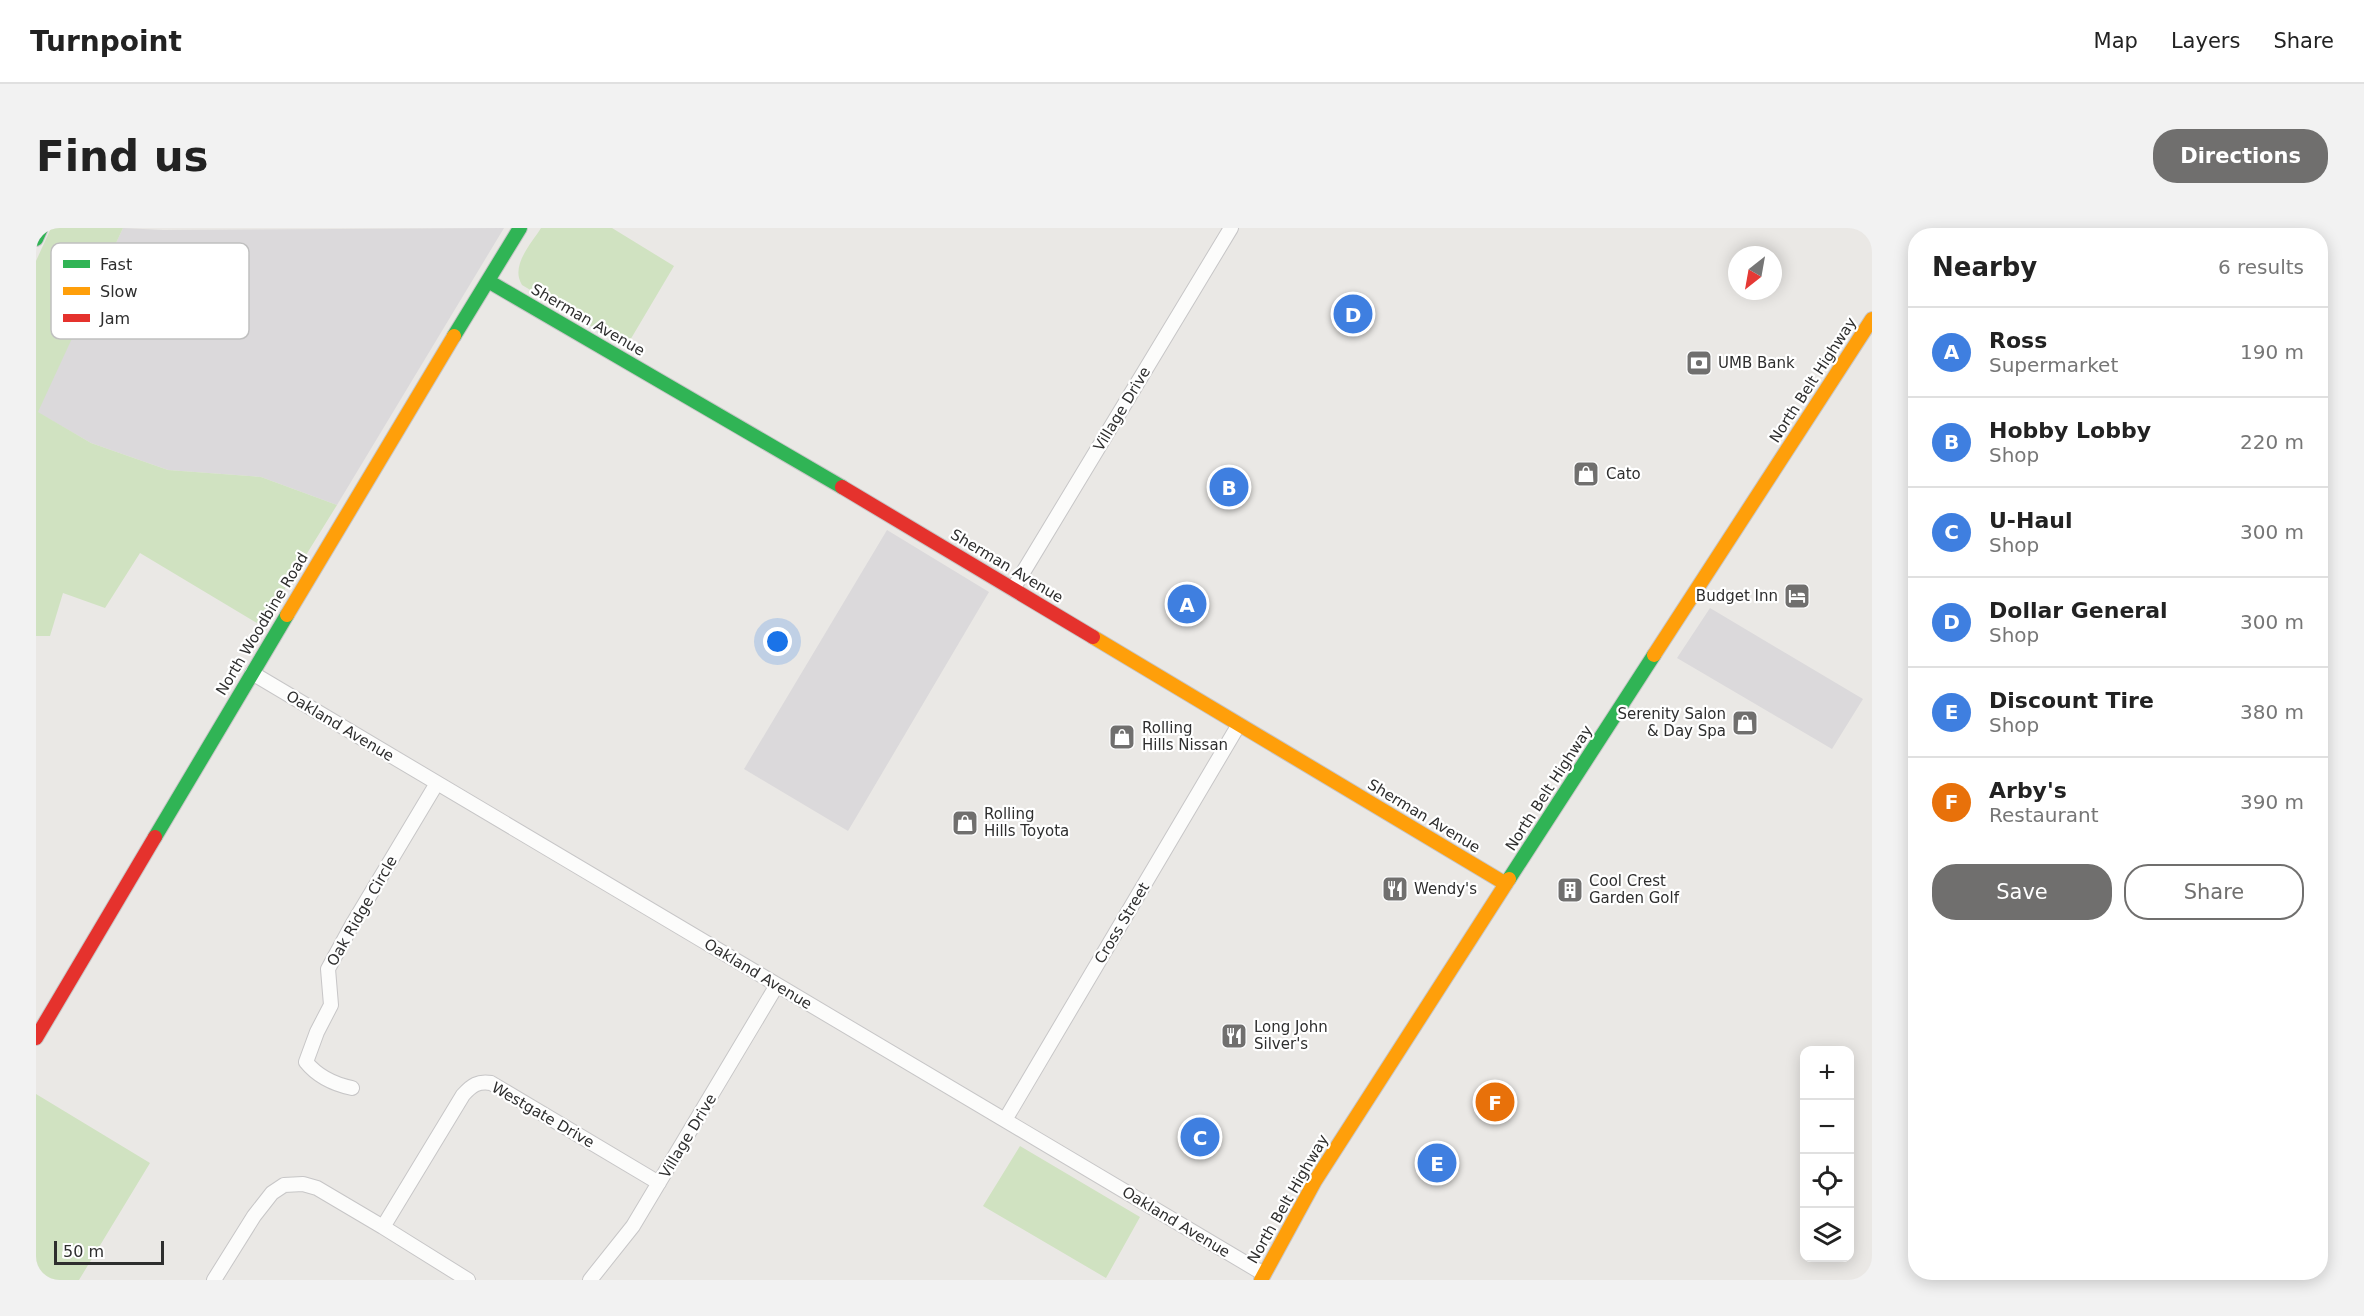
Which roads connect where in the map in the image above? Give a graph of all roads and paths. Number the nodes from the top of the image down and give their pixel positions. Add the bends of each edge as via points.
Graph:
1 (41, 228) edge
2 (520, 228) edge
3 (1231, 228) edge
4 (36, 239) edge
5 (488, 281) junction
6 (1872, 319) edge
7 (1013, 589) junction
8 (252, 674) junction
9 (1238, 726) junction
10 (437, 783) junction
11 (1506, 884) junction
12 (777, 985) junction
13 (36, 1038) edge
14 (352, 1088) dead end
15 (1005, 1120) junction
16 (659, 1184) junction
17 (383, 1227) junction
18 (1263, 1277) edge
19 (214, 1280) edge
20 (468, 1280) edge
21 (590, 1280) edge

1 - 4 main road
2 - 5 main road, North Woodbine Road
3 - 7 street, Village Drive
5 - 7 main road, Sherman Avenue
5 - 8 main road, North Woodbine Road
6 - 11 main road, North Belt Highway
7 - 9 main road, Sherman Avenue
8 - 10 street, Oakland Avenue
8 - 13 main road, North Woodbine Road
9 - 11 main road, Sherman Avenue
9 - 15 street, Cross Street
10 - 12 street, Oakland Avenue
10 - 14 street, Oak Ridge Circle via 328,969 331,1005 306,1062 314,1072 336,1085
11 - 18 main road, North Belt Highway via 1315,1181
12 - 15 street, Oakland Avenue
12 - 16 street, Village Drive
15 - 18 street, Oakland Avenue
16 - 17 street, Westgate Drive via 491,1083 481,1081 463,1095
16 - 21 street, Village Drive via 627,1234
17 - 19 street via 317,1188 284,1185 272,1193 254,1216
17 - 20 street

